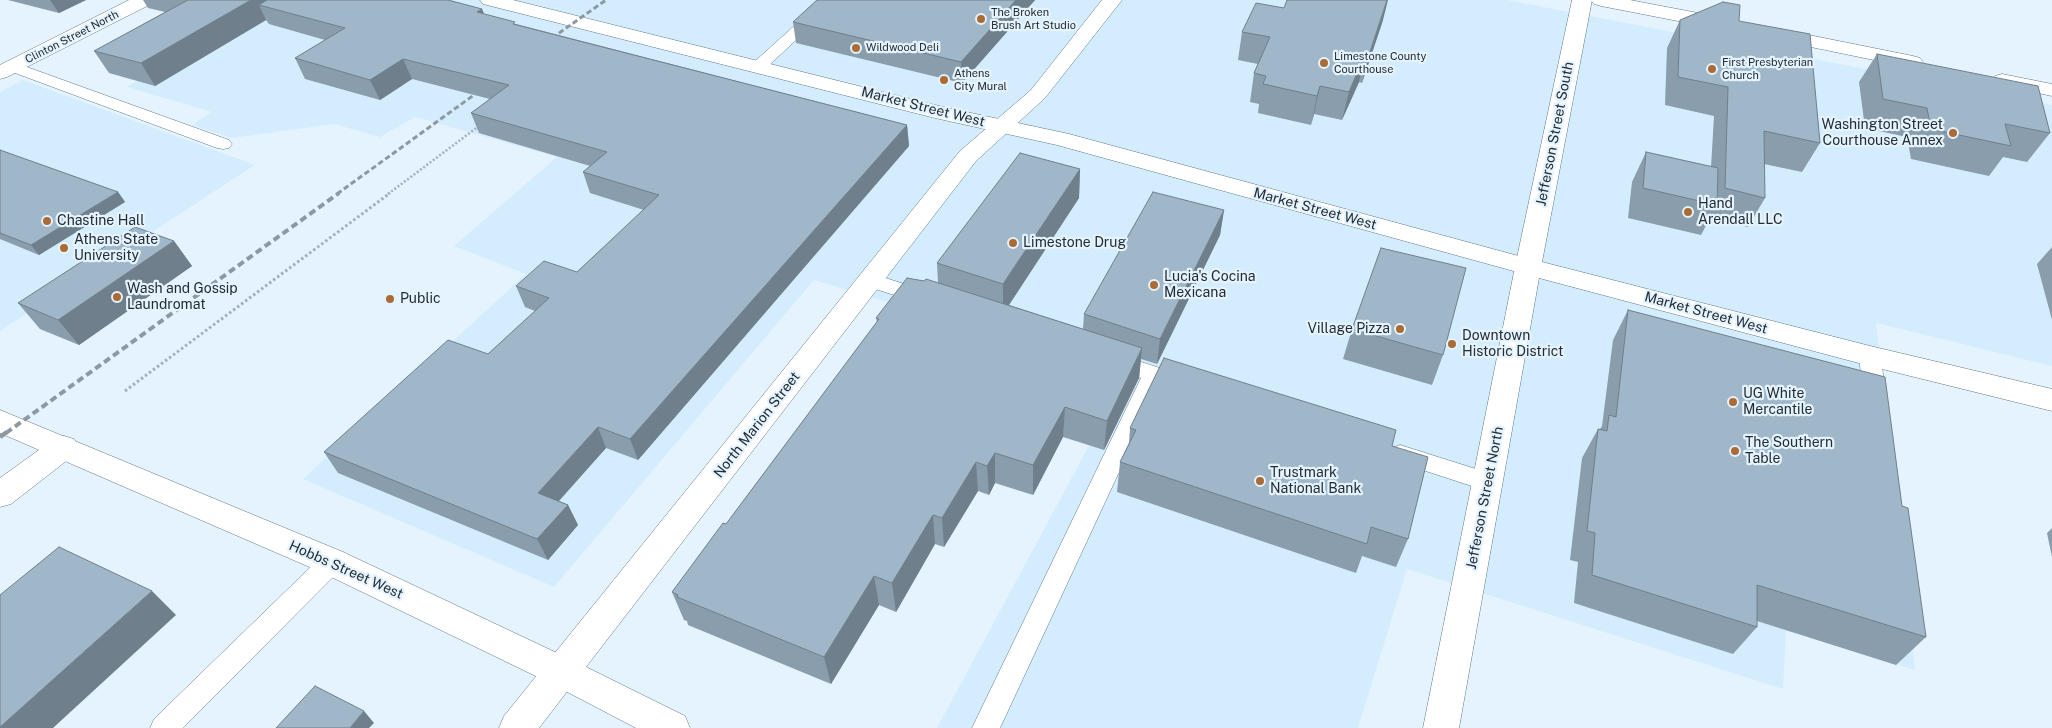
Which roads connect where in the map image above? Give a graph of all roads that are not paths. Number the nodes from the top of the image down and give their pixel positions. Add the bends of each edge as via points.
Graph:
1 (144, 0) edge
2 (490, 0) edge
3 (832, 0) edge
4 (1112, 0) edge
5 (1582, 0) edge
6 (1601, 0) edge
7 (1738, 27) edge
8 (1758, 31) edge
9 (758, 66) junction
10 (1934, 66) edge
11 (6, 70) edge
12 (1983, 76) edge
13 (2052, 90) edge
14 (1001, 126) junction
15 (223, 144) dead end
16 (1528, 267) junction
17 (870, 280) junction
18 (946, 305) edge
19 (1097, 356) edge
20 (1870, 356) junction
21 (1154, 374) junction
22 (1200, 389) edge
23 (2052, 400) edge
24 (7, 424) edge
25 (1878, 425) edge
26 (64, 447) junction
27 (1386, 449) edge
28 (1487, 482) junction
29 (0, 495) edge
30 (332, 562) junction
31 (562, 672) junction
32 (164, 728) edge
33 (518, 728) edge
34 (672, 728) edge
35 (986, 728) edge
36 (1441, 728) edge

1 - 11 street, Clinton Street North
2 - 9 street, Market Street West
3 - 9 lane
4 - 14 street, North Marion Street via 1038,94
5 - 16 street, Jefferson Street South
6 - 7 street
8 - 10 street
9 - 14 street, Market Street West
11 - 15 lane
12 - 13 street
14 - 16 street, Market Street West via 1061,139
14 - 17 street, North Marion Street via 968,156
16 - 20 street, Market Street West
16 - 28 street, Jefferson Street North
17 - 18 lane
17 - 31 street, North Marion Street
19 - 21 lane
20 - 23 street, Market Street West
20 - 25 lane
21 - 22 lane
21 - 35 lane
24 - 26 street, Hobbs Street West
26 - 29 street
26 - 30 street, Hobbs Street West
27 - 28 lane
28 - 36 street, Jefferson Street North
30 - 31 street, Hobbs Street West
30 - 32 lane
31 - 33 street, North Marion Street
31 - 34 street, Hobbs Street West

